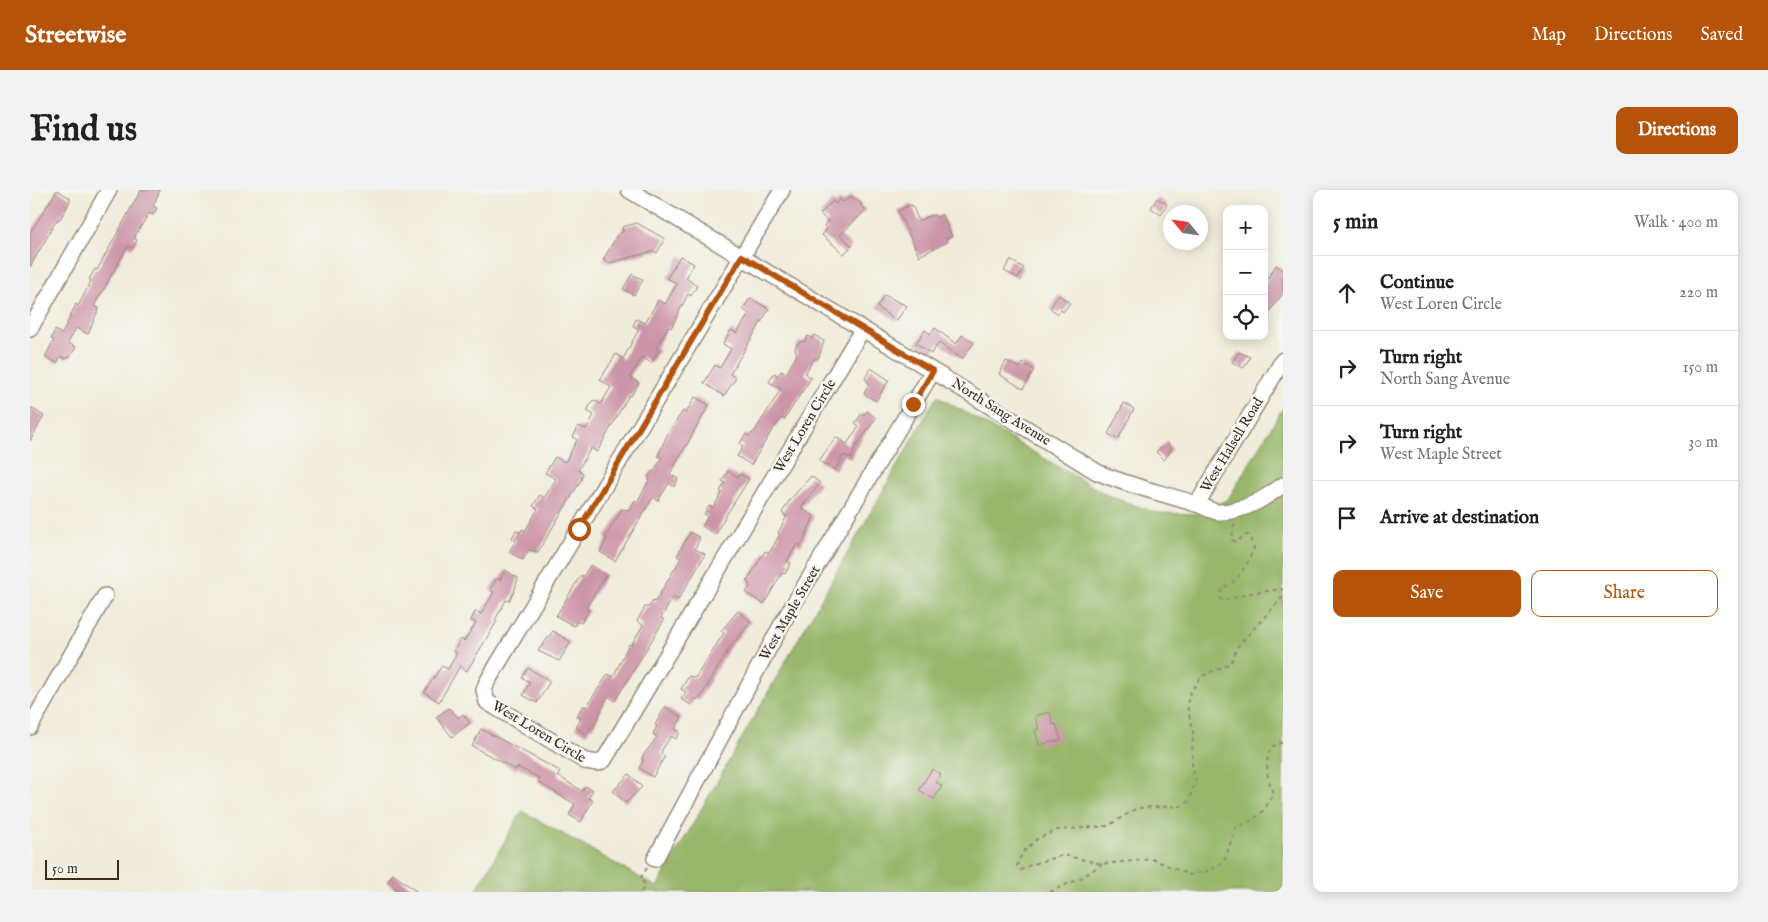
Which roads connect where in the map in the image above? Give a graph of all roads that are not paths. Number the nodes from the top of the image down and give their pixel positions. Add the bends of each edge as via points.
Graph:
1 (109, 190) edge
2 (629, 190) edge
3 (782, 190) edge
4 (742, 256) junction
5 (30, 329) edge
6 (862, 330) junction
7 (1283, 360) edge
8 (933, 371) junction
9 (1283, 485) edge
10 (1196, 504) junction
11 (106, 596) dead end
12 (30, 727) edge
13 (655, 859) road end

1 - 5 street
2 - 4 street, North Sang Avenue
3 - 4 street
4 - 6 street, North Sang Avenue
4 - 6 street, West Loren Circle via 487,682 485,697 492,706 585,761 604,760
6 - 8 street, North Sang Avenue
7 - 10 street, West Halsell Road
8 - 10 street, North Sang Avenue via 1097,472
8 - 13 street, West Maple Street via 783,622
9 - 10 street, North Sang Avenue via 1242,509 1219,512
11 - 12 street

